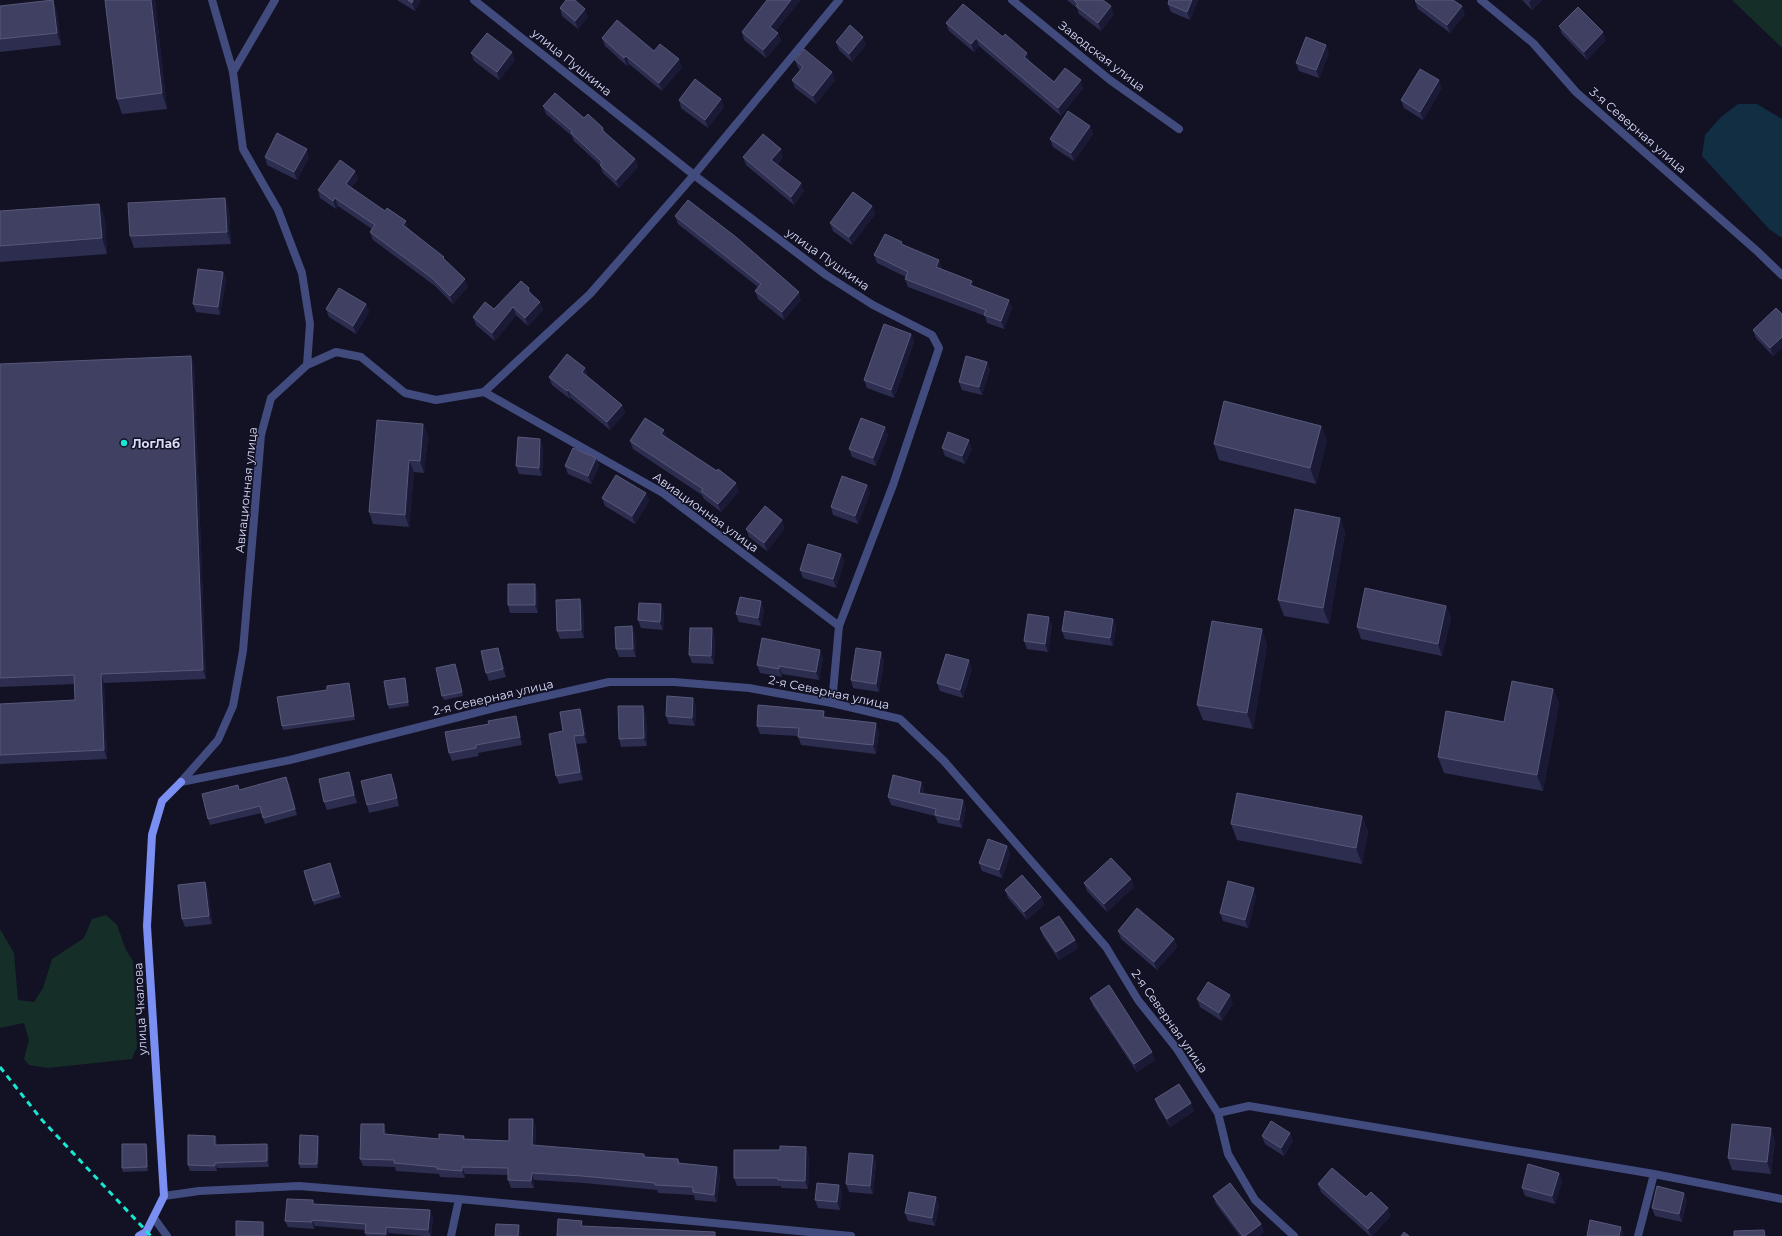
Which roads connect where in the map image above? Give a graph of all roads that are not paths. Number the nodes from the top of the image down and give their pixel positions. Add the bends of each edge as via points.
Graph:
1 (212, 0) edge
2 (275, 0) edge
3 (474, 0) edge
4 (838, 0) edge
5 (1012, 0) edge
6 (1481, 0) edge
7 (233, 72) junction
8 (1179, 130) dead end
9 (694, 175) junction
10 (1782, 275) edge
11 (307, 365) junction
12 (484, 392) junction
13 (839, 626) junction
14 (832, 703) junction
15 (181, 782) junction
16 (1218, 1113) junction
17 (1654, 1174) junction
18 (164, 1196) junction
19 (459, 1199) junction
20 (1782, 1199) edge
21 (154, 1218) junction
22 (139, 1236) edge
23 (167, 1236) edge
24 (451, 1236) edge
25 (851, 1236) edge
26 (1294, 1236) edge
27 (1638, 1236) edge

1 - 7 street
2 - 7 street
3 - 9 street, улица Пушкина
4 - 9 street
5 - 8 street, Заводская улица via 1110,80
6 - 10 street, 3-я Северная улица via 1533,43 1576,92
7 - 11 street via 243,149 278,210 302,273 310,324
9 - 12 street via 590,294
9 - 13 street, улица Пушкина via 826,276 873,305 932,335 939,348 893,485
11 - 12 street, Авиационная улица via 336,352 361,357 405,393 436,400
11 - 15 street, Авиационная улица via 271,398 261,435 243,651 233,706 218,740
12 - 13 street, Авиационная улица via 663,493
13 - 14 street
14 - 15 street, 2-я Северная улица via 749,688 674,682 609,682 498,707 290,760
14 - 16 street, 2-я Северная улица via 900,719 944,762 1106,947 1138,1000 1177,1049
15 - 18 street, улица Чкалова via 162,801 152,835 148,919
16 - 17 street via 1249,1106
16 - 26 street, 2-я Северная улица via 1228,1154 1255,1200
17 - 20 street
17 - 27 street
18 - 19 street via 199,1191 299,1186
18 - 21 street, улица Чкалова
19 - 24 street
19 - 25 street
21 - 22 street, улица Чкалова via 146,1232
21 - 23 street

